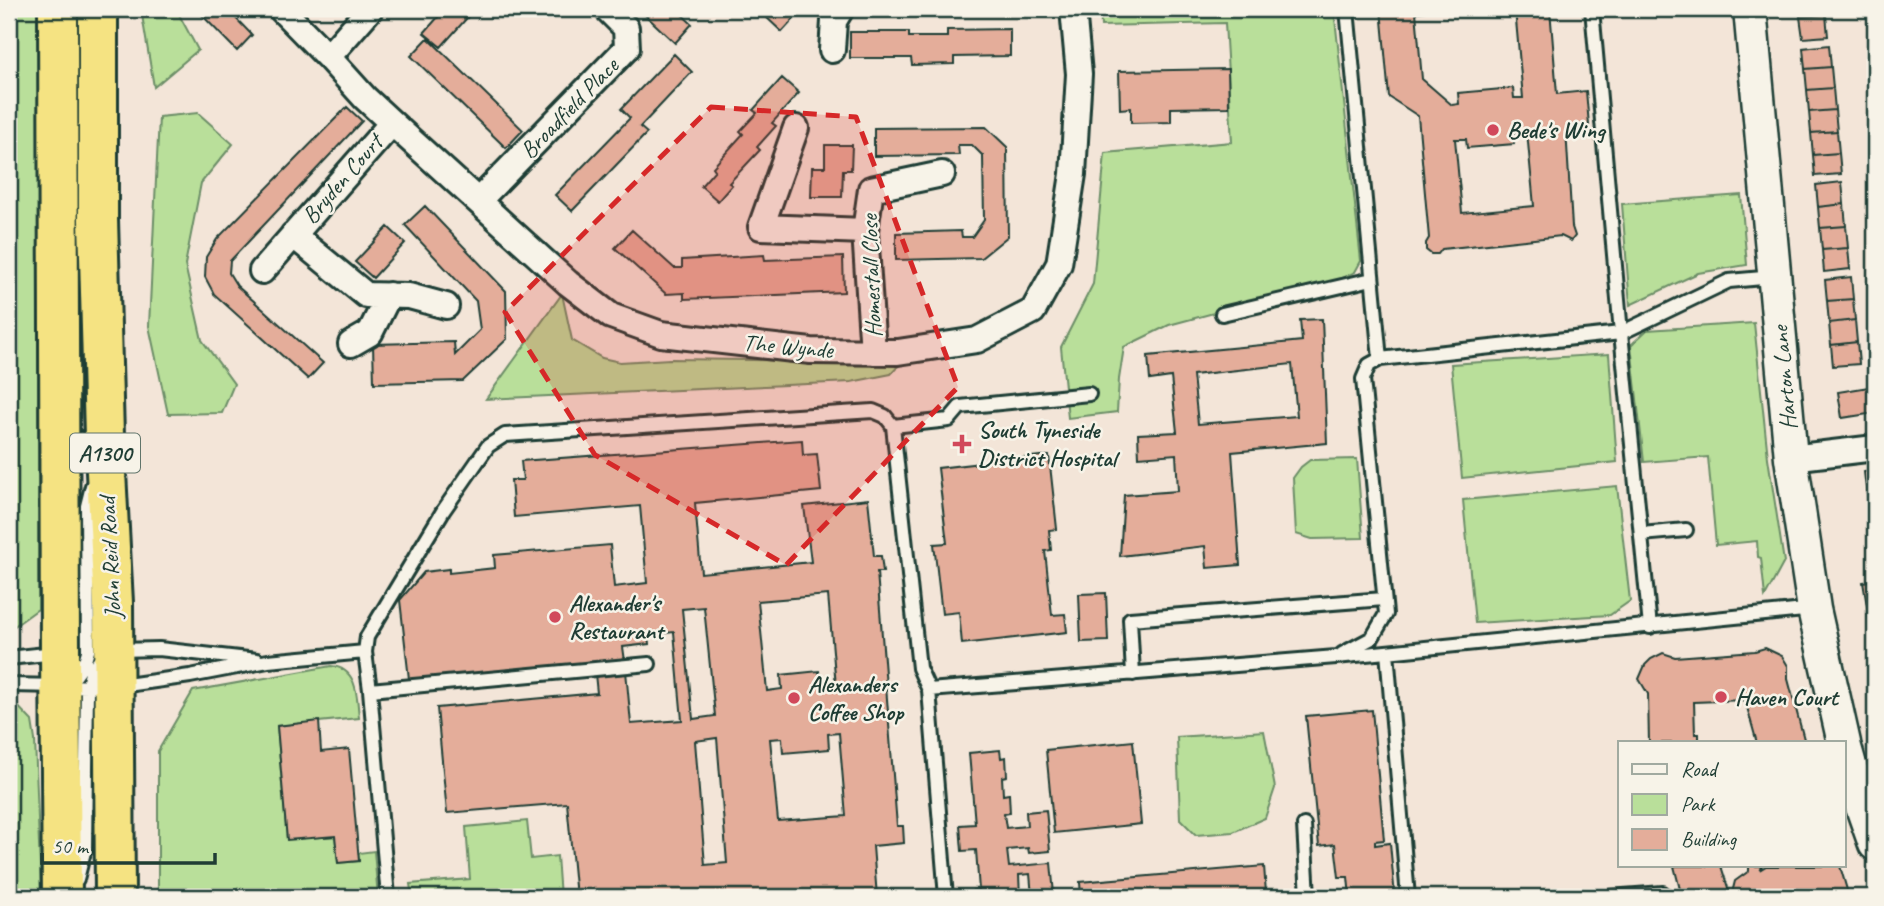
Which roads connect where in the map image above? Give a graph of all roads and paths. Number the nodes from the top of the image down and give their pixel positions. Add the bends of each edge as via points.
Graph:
1 (58, 9) edge
2 (98, 9) edge
3 (281, 9) edge
4 (370, 9) edge
5 (607, 9) edge
6 (841, 9) edge
7 (1073, 9) edge
8 (1347, 9) edge
9 (1592, 9) edge
10 (1750, 9) edge
11 (832, 50) dead end
12 (328, 57) junction
13 (392, 123) junction
14 (796, 128) dead end
15 (942, 174) dead end
16 (478, 201) junction
17 (865, 231) junction
18 (293, 235) junction
19 (262, 271) dead end
20 (1774, 277) junction
21 (1372, 279) junction
22 (389, 295) junction
23 (446, 306) dead end
24 (1222, 314) dead end
25 (1621, 333) junction
26 (351, 344) dead end
27 (873, 352) junction
28 (1380, 359) junction
29 (1089, 394) dead end
30 (893, 426) junction
31 (1875, 448) edge
32 (1791, 458) junction
33 (1686, 530) dead end
34 (1641, 534) junction
35 (1384, 599) junction
36 (1814, 609) junction
37 (1650, 627) junction
38 (365, 652) junction
39 (1387, 652) junction
40 (1336, 657) junction
41 (9, 658) edge
42 (268, 661) junction
43 (649, 664) dead end
44 (84, 665) junction
45 (1133, 674) junction
46 (9, 685) edge
47 (370, 690) junction
48 (929, 690) junction
49 (1843, 741) edge
50 (1846, 751) edge
51 (1304, 825) dead end
52 (1875, 844) edge
53 (62, 897) edge
54 (72, 897) edge
55 (115, 897) edge
56 (388, 897) edge
57 (946, 897) edge
58 (1308, 897) edge
59 (1408, 897) edge
60 (1611, 897) edge
61 (1667, 897) edge

1 - 44 highway, John Reid Road / A1300
2 - 44 highway, John Reid Road / A1300 via 104,435
3 - 12 street, The Wynde
4 - 12 street
5 - 16 street, Broadfield Place via 626,28 627,48
6 - 11 street via 834,20
7 - 27 street, The Wynde via 1079,74 1073,174 1059,264 1033,312 977,341
8 - 21 lane
9 - 25 lane
10 - 20 street, Harton Lane
12 - 13 street, The Wynde
13 - 16 street, The Wynde
13 - 18 street, Bryden Court
14 - 17 street via 761,227
15 - 17 street, Homestall Close via 871,189
16 - 27 street, The Wynde via 568,284 611,316 661,334 811,351
17 - 27 street, Homestall Close
18 - 19 street, Bryden Court
18 - 22 street, Bryden Court via 366,295
20 - 25 lane via 1729,281
20 - 32 street, Harton Lane
21 - 24 lane
21 - 28 lane
22 - 23 street, Bryden Court
22 - 26 street via 370,333
25 - 28 lane
25 - 34 lane
28 - 35 lane via 1369,365 1363,379
29 - 30 lane via 961,407 949,421
30 - 38 lane via 873,411 505,435 488,446 443,511 367,637
30 - 48 lane via 919,668
31 - 32 street
32 - 36 street, Harton Lane
33 - 34 lane
34 - 37 lane
35 - 40 lane via 1386,614 1371,638
35 - 45 lane via 1130,619
36 - 37 lane
36 - 49 street, Harton Lane
37 - 39 lane
38 - 42 lane
38 - 47 lane
39 - 40 lane
39 - 59 lane
40 - 45 lane
41 - 44 lane
42 - 44 lane via 190,676
42 - 44 lane via 159,649
43 - 47 lane
44 - 46 lane
44 - 53 highway, John Reid Road / A1300
44 - 54 lane via 85,848
44 - 55 highway, John Reid Road / A1300
45 - 48 lane
47 - 56 lane
48 - 57 lane
50 - 52 street, Harton Lane
51 - 58 lane
60 - 61 lane via 1663,893

